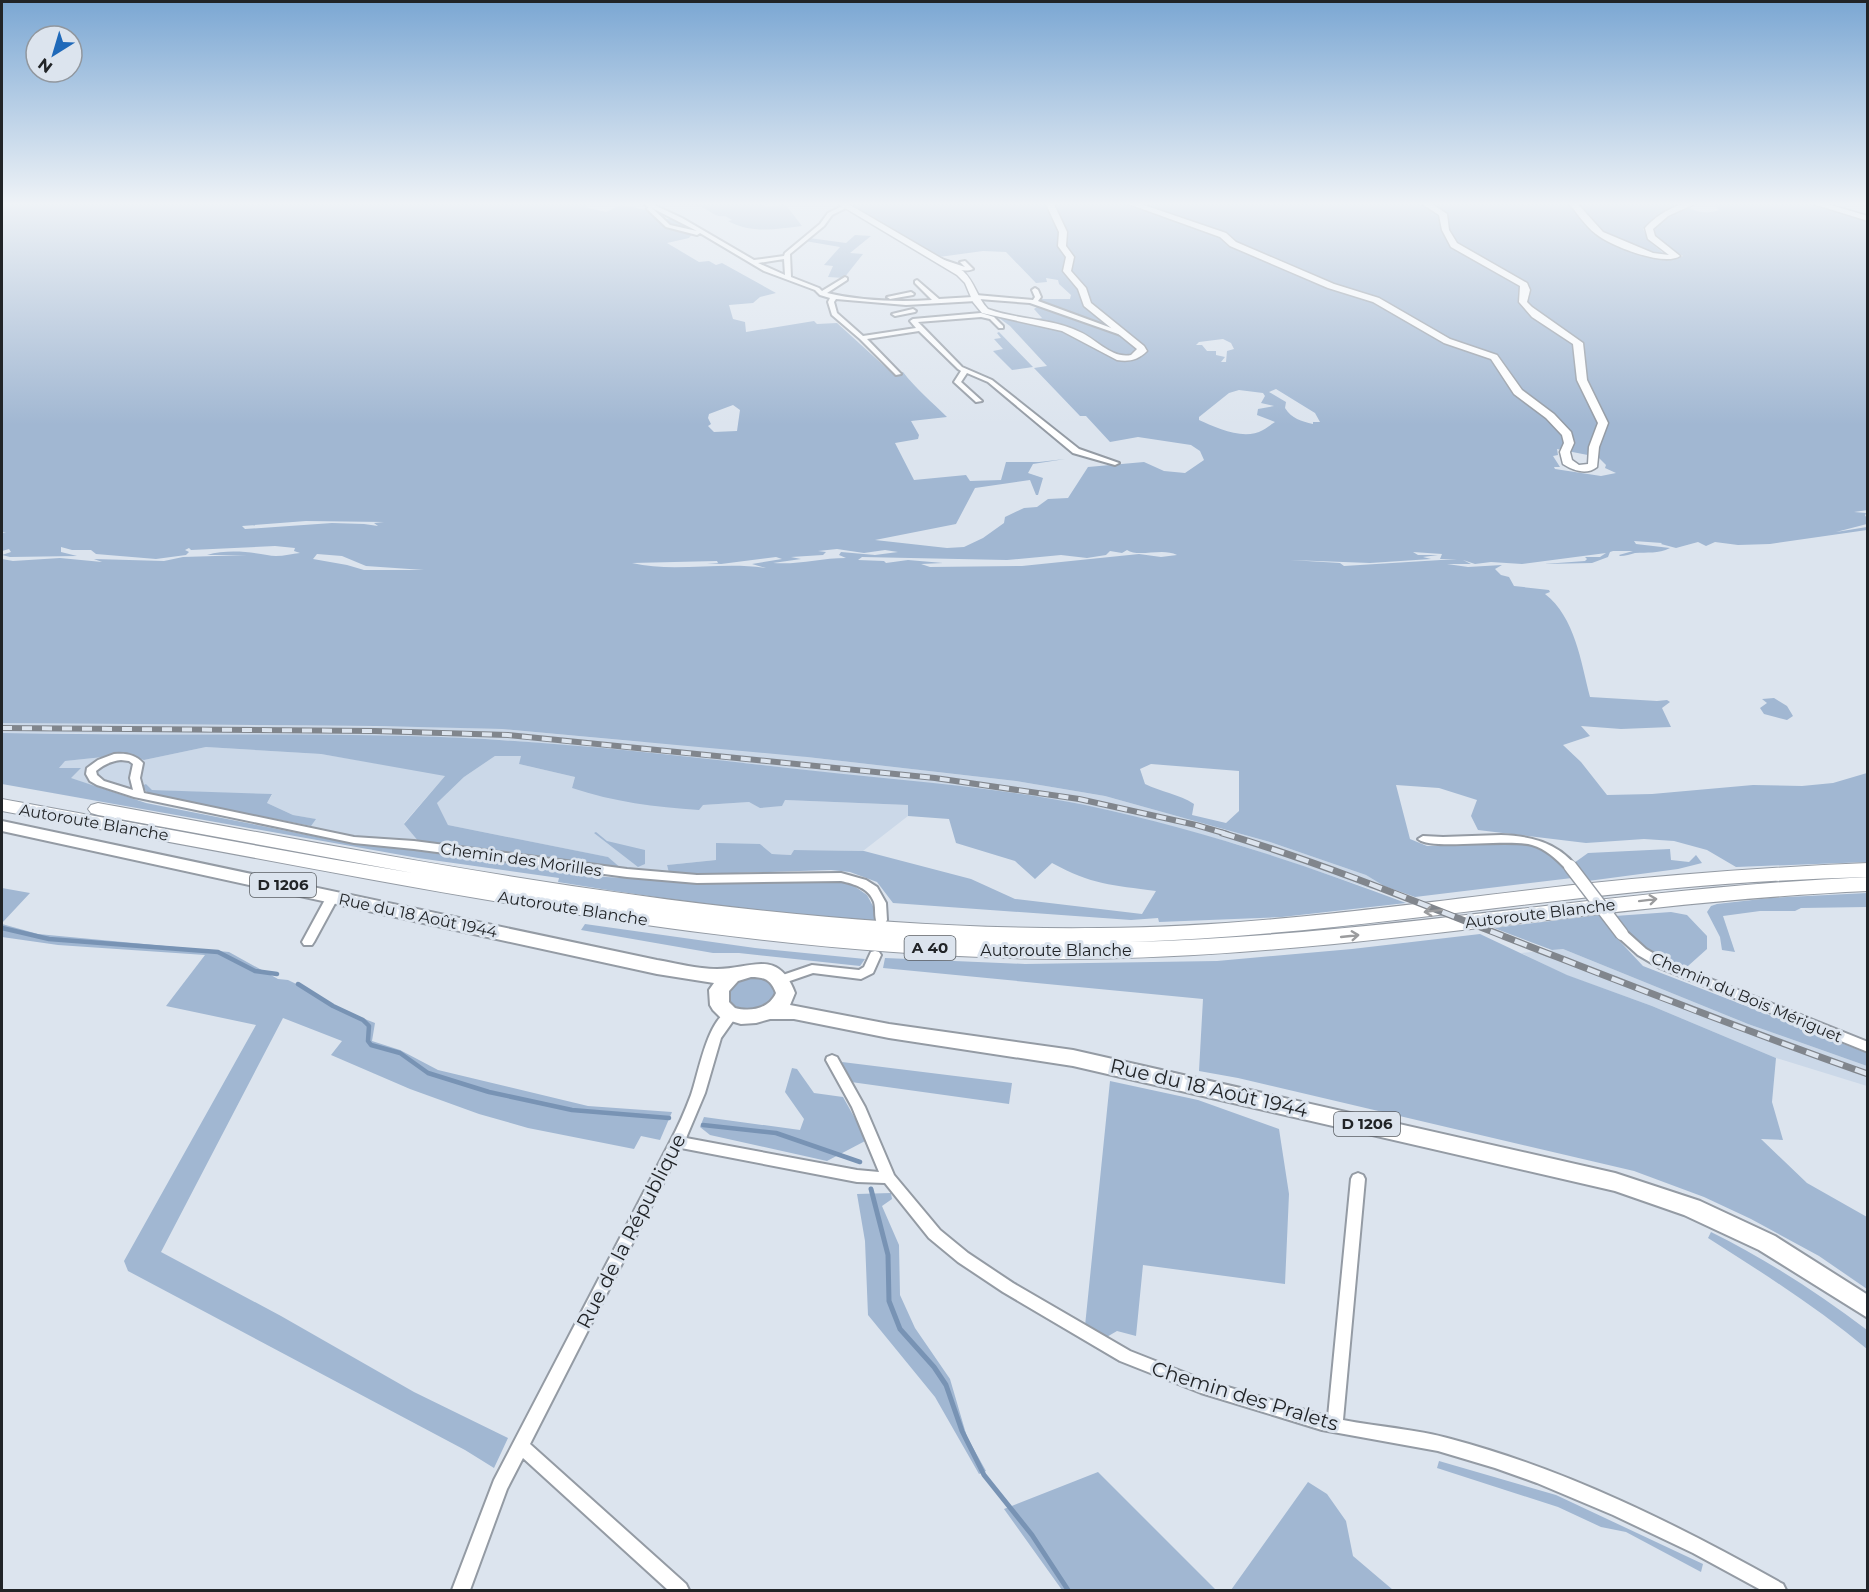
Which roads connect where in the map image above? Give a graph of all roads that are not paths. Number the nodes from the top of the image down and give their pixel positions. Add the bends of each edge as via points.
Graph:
1 (784, 276) edge
2 (962, 276) edge
3 (1070, 276) edge
4 (1311, 276) edge
5 (1509, 276) edge
6 (788, 278) joint
7 (845, 279) dead end
8 (917, 282) dead end
9 (900, 287) dead end
10 (1035, 290) dead end
11 (822, 294) junction
12 (911, 294) junction
13 (834, 297) junction
14 (934, 300) junction
15 (923, 301) junction
16 (977, 301) junction
17 (888, 302) junction
18 (1034, 302) junction
19 (906, 303) junction
20 (913, 311) junction
21 (895, 314) dead end
22 (952, 316) junction
23 (917, 320) junction
24 (1001, 327) dead end
25 (920, 329) junction
26 (1123, 334) junction
27 (862, 338) junction
28 (965, 371) junction
29 (898, 374) dead end
30 (978, 401) dead end
31 (1115, 463) dead end
32 (2, 792) edge
33 (139, 794) junction
34 (2, 805) edge
35 (2, 826) edge
36 (1423, 840) dead end
37 (1868, 870) edge
38 (1868, 884) edge
39 (333, 896) junction
40 (881, 920) dead end
41 (308, 942) dead end
42 (875, 955) dead end
43 (657, 967) junction
44 (734, 975) junction
45 (783, 986) junction
46 (718, 996) junction
47 (770, 1012) junction
48 (732, 1014) junction
49 (838, 1020) junction
50 (1868, 1047) edge
51 (832, 1060) dead end
52 (677, 1142) junction
53 (889, 1178) junction
54 (1358, 1179) dead end
55 (1868, 1308) edge
56 (1335, 1425) junction
57 (521, 1446) junction
58 (461, 1590) edge
59 (680, 1590) edge
60 (1777, 1590) edge

1 - 6 street
2 - 16 street via 969,281
3 - 26 street via 1082,288 1090,308
4 - 5 street via 1376,300 1447,341 1494,357 1518,392 1567,434 1565,454 1569,464 1592,467 1603,423 1582,380 1578,344 1528,309 1523,302 1524,285
6 - 11 street
7 - 11 street
8 - 14 street
9 - 12 street
10 - 18 street via 1038,298
11 - 13 street
12 - 15 street
12 - 17 street via 889,297
13 - 17 street
13 - 27 street via 834,314
14 - 15 street
14 - 16 street
14 - 22 street
15 - 19 street
16 - 18 street
16 - 26 street via 996,315 1068,329 1115,356 1142,352
17 - 19 street
18 - 26 street
19 - 20 street
20 - 21 street
20 - 23 street
22 - 23 street
22 - 24 street via 985,316
23 - 25 street
25 - 27 street
25 - 28 street
27 - 29 street
28 - 30 street via 957,382
28 - 31 street via 990,381 1076,451
37 -> 32 highway, Autoroute Blanche / A 40 via 1725,877 1335,922 1213,932 1066,937 913,933 772,921 612,900
33 - 33 street, Chemin des Morilles via 135,778 138,763 132,758 112,758 91,770 95,780
33 - 40 street, Chemin des Morilles via 354,840 591,869 697,879 848,878 876,894
34 -> 38 highway, Autoroute Blanche / A 40 via 661,922 846,943 987,951 1227,946 1754,889
35 - 39 main road, Rue du 18 Août 1944 / D 1206
36 - 50 street, Chemin du Bois Mériguet, bridge via 1533,841 1554,850 1636,948 1664,965
39 - 41 street
39 - 43 main road, Rue du 18 Août 1944 / D 1206
42 - 45 street via 869,970 861,975 812,969
43 - 44 main road, Rue du 18 Août 1944 / D 1206
43 - 46 main road, Rue du 18 Août 1944 / D 1206
44 - 45 main road via 760,970 772,973
44 - 46 main road via 722,984
45 - 47 main road via 781,1003
45 - 49 main road, Rue du 18 Août 1944 / D 1206
46 - 48 main road via 724,1009
47 - 48 main road via 751,1018
47 - 49 main road, Rue du 18 Août 1944 / D 1206 via 789,1011
48 - 52 street, Rue de la République via 716,1034
49 - 55 main road, Rue du 18 Août 1944 / D 1206 via 1072,1058 1615,1182 1692,1208 1767,1243
51 - 53 street, Chemin des Pralets
52 - 53 street via 857,1176
52 - 57 street, Rue de la République
53 - 56 street, Chemin des Pralets via 925,1223 960,1254 1125,1356 1197,1385
54 - 56 street
56 - 60 street, Chemin des Pralets via 1416,1438 1518,1468 1660,1530
57 - 58 street, Rue de la République via 500,1486
57 - 59 street

